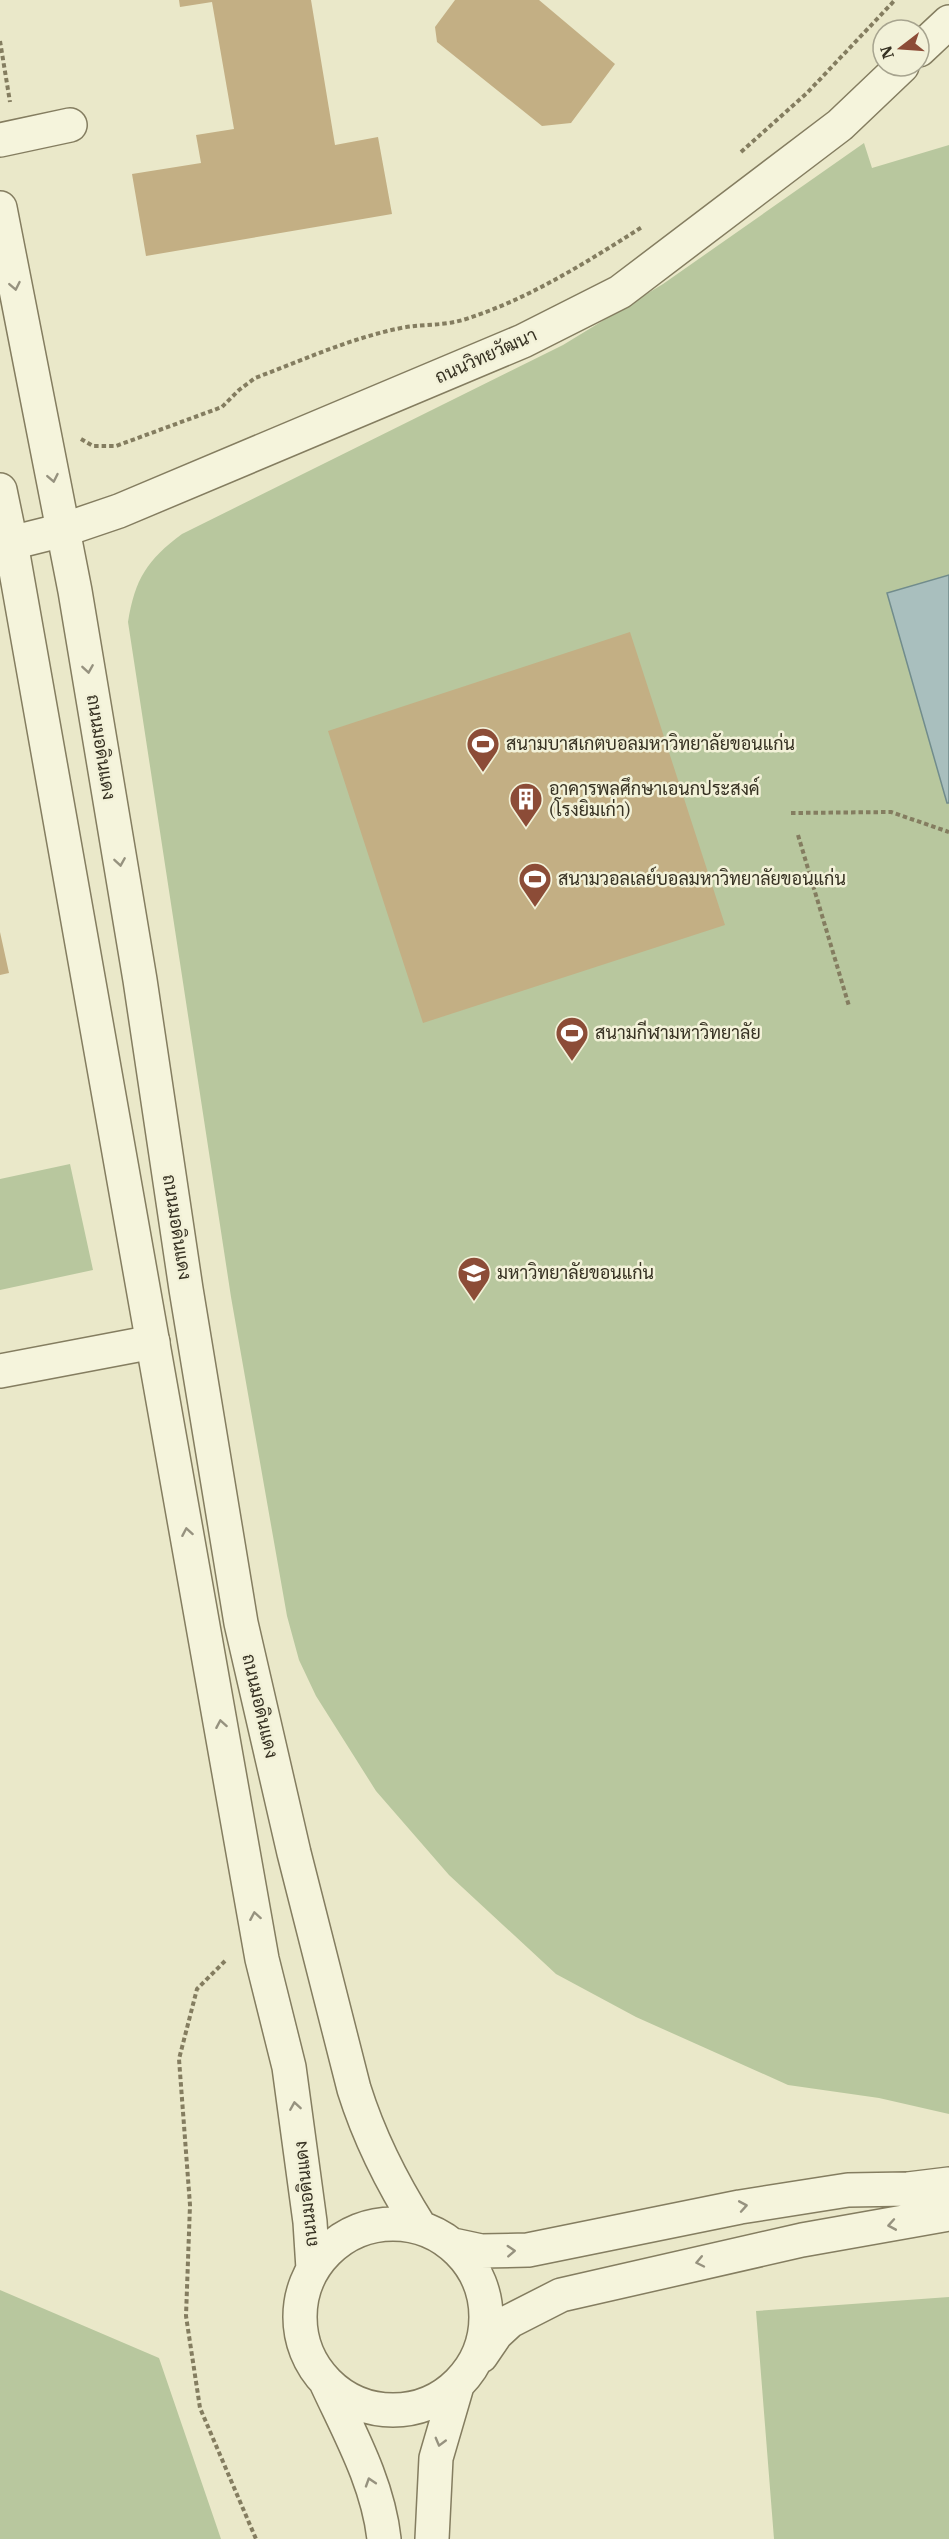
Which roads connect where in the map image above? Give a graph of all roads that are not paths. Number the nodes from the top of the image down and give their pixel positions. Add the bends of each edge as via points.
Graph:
1 (949, 22) edge
2 (931, 39) edge
3 (889, 78) edge
4 (70, 125) dead end
5 (8, 138) edge
6 (0, 208) edge
7 (0, 490) edge
8 (63, 530) junction
9 (11, 543) junction
10 (153, 1342) junction
11 (0, 1371) edge
12 (949, 2184) edge
13 (949, 2214) edge
14 (420, 2227) junction
15 (453, 2245) junction
16 (313, 2269) junction
17 (466, 2375) junction
18 (326, 2382) junction
19 (384, 2539) edge
20 (432, 2539) edge

1 - 2 street
3 - 8 street, ถนนวิทยวัฒนา via 840,125 620,292 523,341 119,512
4 - 5 street
6 -> 8 street, ถนนมอดินแดง
7 - 9 street, ถนนมอดินแดง
8 - 9 street, ถนนวิทยวัฒนา
8 -> 14 street, ถนนมอดินแดง via 140,980 241,1623 354,2089 384,2166
9 - 10 street, ถนนมอดินแดง
10 - 11 street
16 -> 10 street, ถนนมอดินแดง via 289,2067 262,1959
15 -> 12 street via 481,2251 528,2250 826,2193
13 -> 17 street via 802,2240 561,2295 510,2321
14 - 15 street, ถนนมอดินแดง
14 - 16 street, ถนนมอดินแดง via 385,2223 368,2226 336,2242
15 - 17 street, ถนนมอดินแดง via 466,2258 483,2291 486,2328
16 - 18 street, ถนนมอดินแดง via 301,2301 302,2336 315,2368
17 - 18 street, ถนนมอดินแดง via 443,2397 409,2410 391,2411 356,2403
17 -> 20 street, ถนนมอดินแดง via 436,2458
19 -> 18 street, ถนนมอดินแดง via 362,2459

